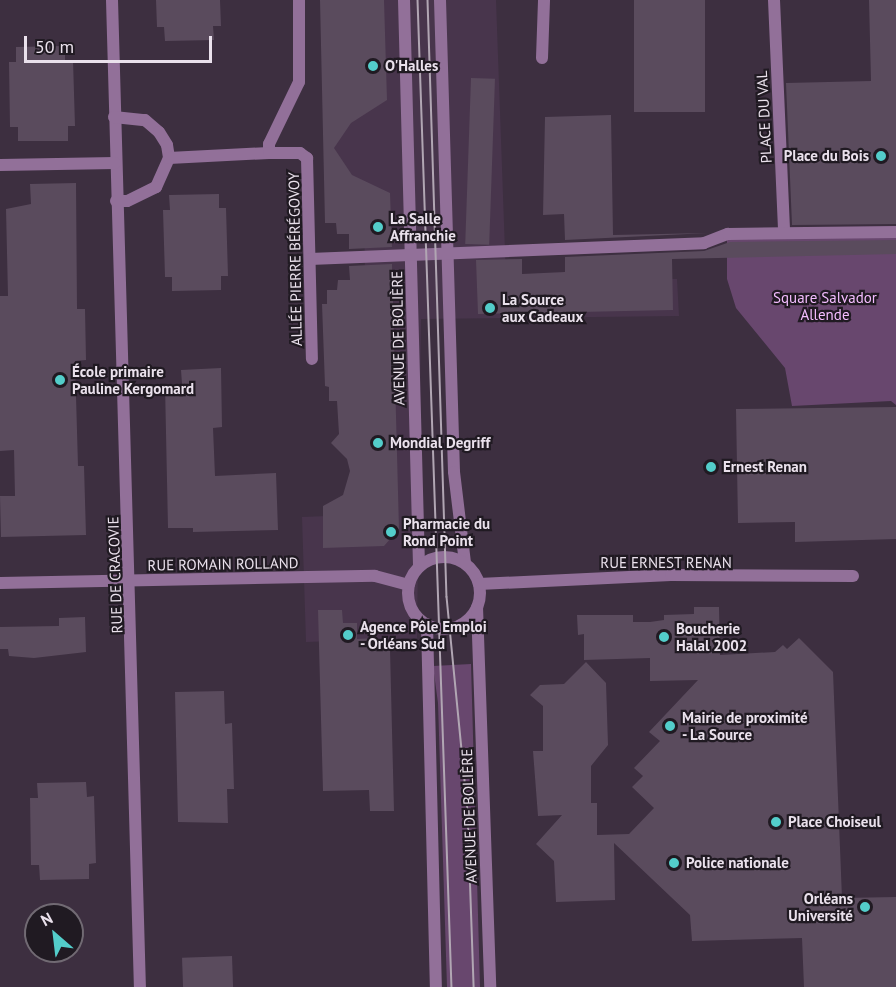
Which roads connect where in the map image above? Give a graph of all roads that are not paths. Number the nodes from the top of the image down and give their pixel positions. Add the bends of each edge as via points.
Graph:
1 (111, 0) edge
2 (299, 0) edge
3 (404, 0) edge
4 (440, 0) edge
5 (544, 0) edge
6 (774, 0) edge
7 (542, 58) dead end
8 (114, 117) junction
9 (269, 153) junction
10 (169, 158) junction
11 (115, 163) junction
12 (0, 165) edge
13 (116, 201) junction
14 (896, 232) edge
15 (784, 233) junction
16 (310, 259) junction
17 (312, 359) dead end
18 (465, 564) junction
19 (419, 567) junction
20 (853, 576) dead end
21 (130, 580) junction
22 (0, 583) edge
23 (479, 584) junction
24 (409, 585) junction
25 (477, 607) junction
26 (427, 624) junction
27 (140, 987) edge
28 (436, 987) edge
29 (490, 987) edge

1 - 8 street
2 - 9 street via 299,82 269,144
3 - 19 street, AVENUE DE BOLIÈRE
4 - 18 street via 454,472
5 - 7 street
6 - 15 street, PLACE DU VAL
8 - 10 street via 145,120 163,139
8 - 11 street
9 - 10 street
9 - 16 street, ALLÉE PIERRE BÉRÉGOVOY via 300,153 307,158
10 - 13 street via 156,187 135,198
11 - 12 street
11 - 13 street, RUE DE CRACOVIE
13 - 21 street, RUE DE CRACOVIE
14 - 15 street
15 - 16 street via 728,234 704,243
16 - 17 street, ALLÉE PIERRE BÉRÉGOVOY
18 - 19 street via 446,557
18 - 23 street
19 - 24 street
20 - 23 street, RUE ERNEST RENAN via 660,576
21 - 22 street, RUE ROMAIN ROLLAND
21 - 24 street, RUE ROMAIN ROLLAND via 375,576
21 - 27 street, RUE DE CRACOVIE
23 - 25 street
24 - 26 street via 411,608
25 - 26 street via 470,617 451,628
25 - 29 street, AVENUE DE BOLIÈRE
26 - 28 street

